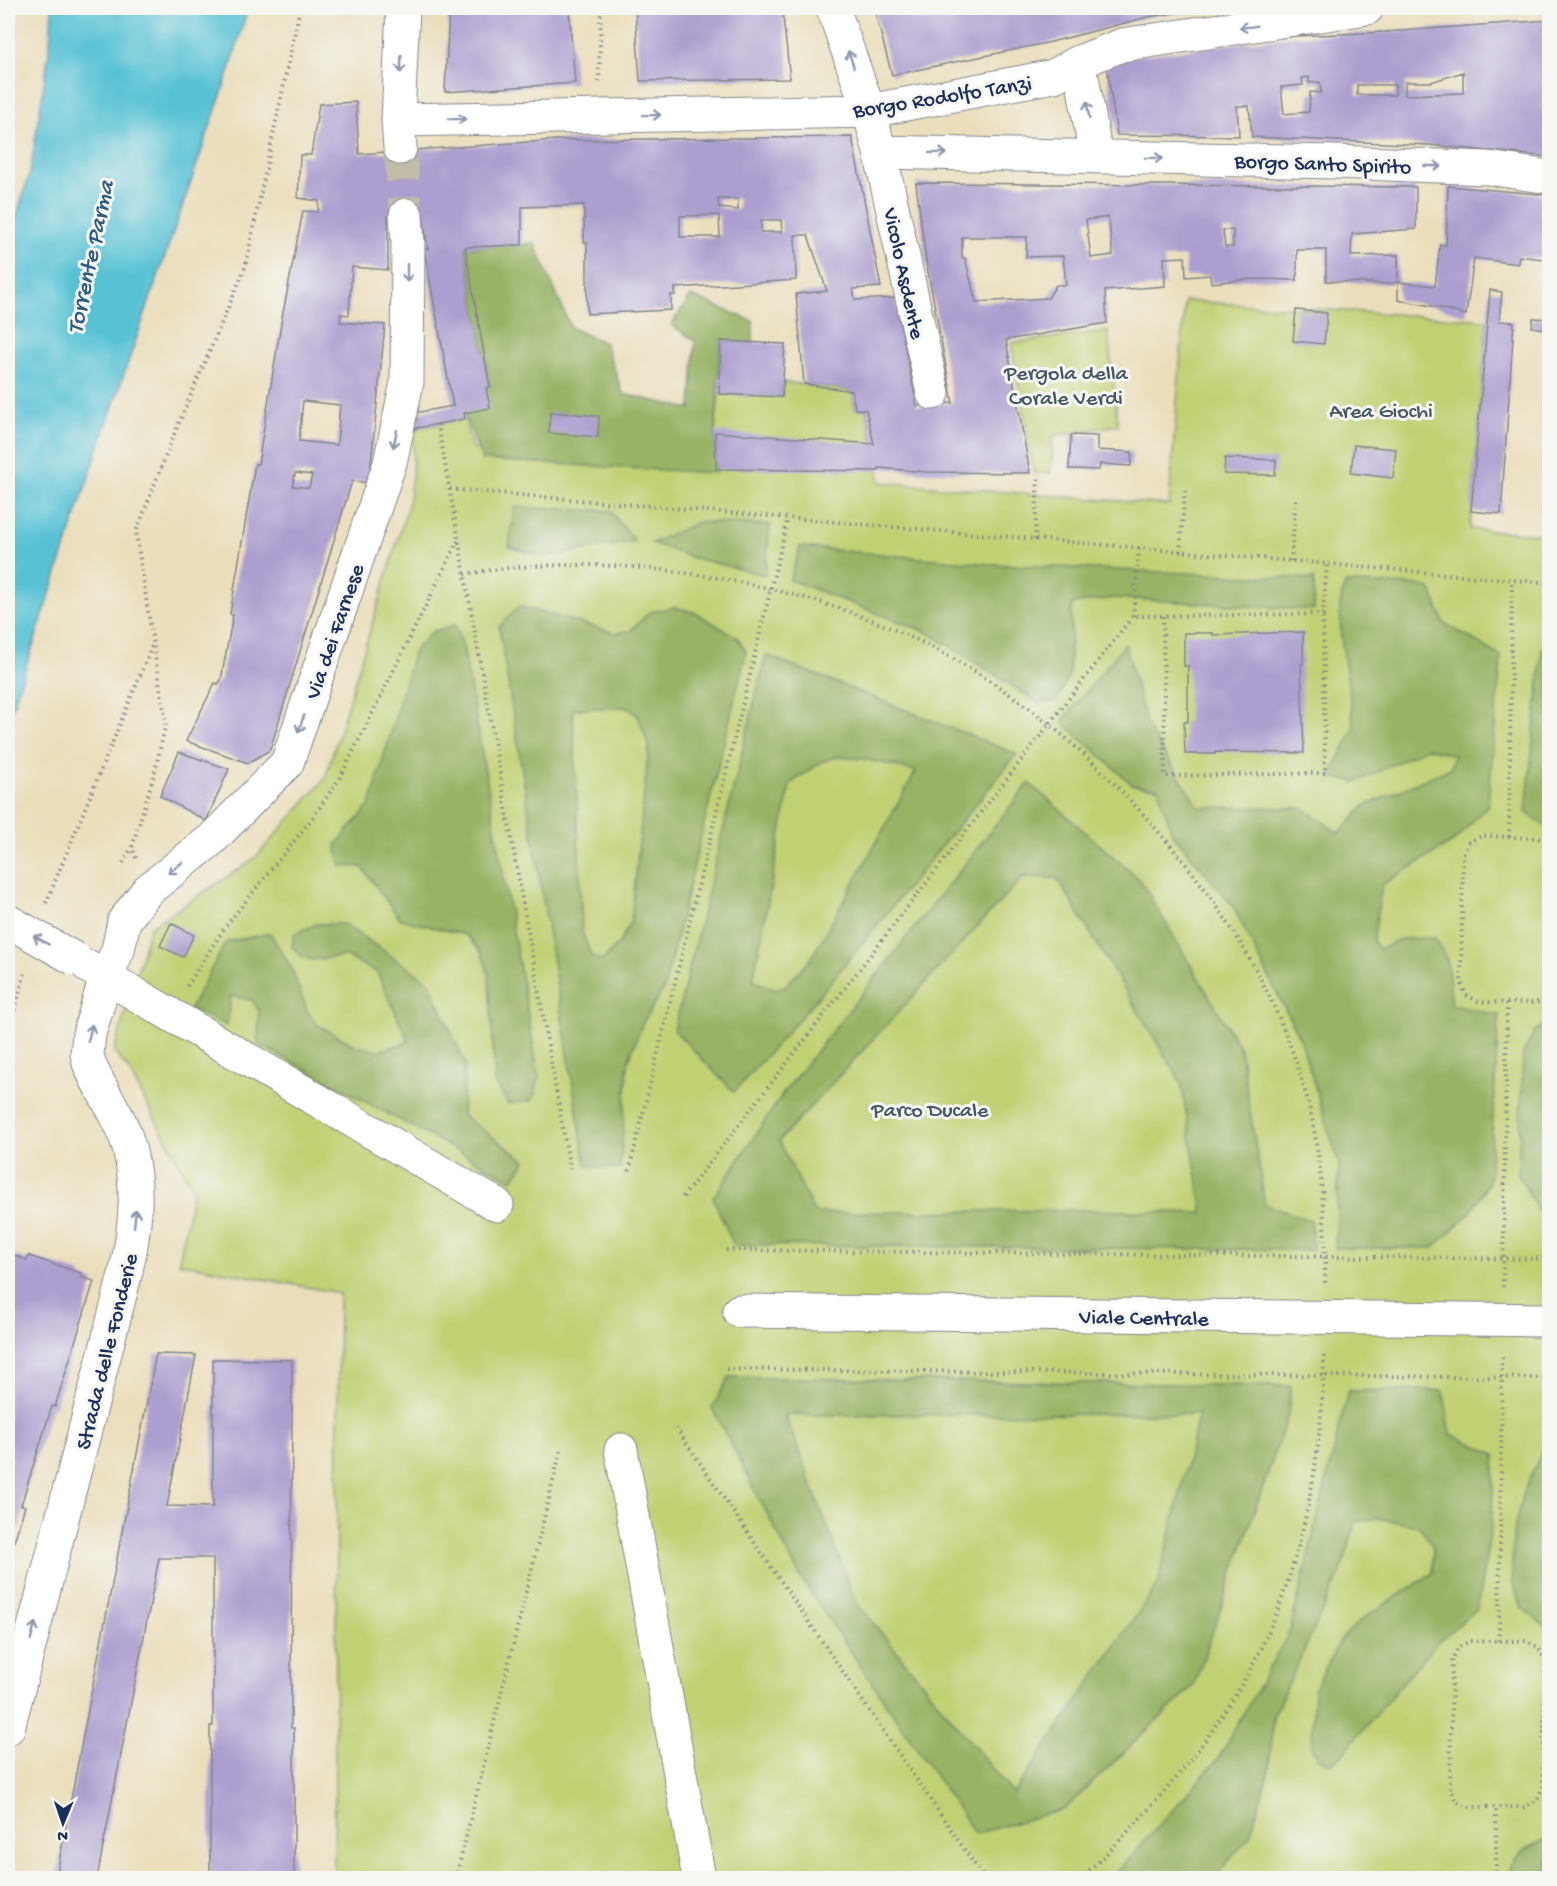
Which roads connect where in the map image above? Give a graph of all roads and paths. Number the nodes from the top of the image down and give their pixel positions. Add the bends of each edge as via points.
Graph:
1 (300, 8) edge
2 (403, 8) edge
3 (601, 8) edge
4 (832, 8) edge
5 (1367, 8) edge
6 (1072, 66) junction
7 (868, 111) junction
8 (598, 116) junction
9 (880, 152) junction
10 (1096, 157) junction
11 (1550, 177) edge
12 (406, 215) tunnel mouth
13 (933, 393) dead end
14 (438, 424) dead end
15 (1038, 474) dead end
16 (450, 489) junction
17 (1185, 489) dead end
18 (1296, 498) dead end
19 (788, 518) junction
20 (459, 540) junction
21 (1035, 540) junction
22 (1139, 548) junction
23 (1180, 552) junction
24 (1291, 561) junction
25 (1327, 564) junction
26 (465, 574) junction
27 (1512, 580) junction
28 (1550, 583) edge
29 (771, 588) junction
30 (1323, 614) junction
31 (1133, 616) junction
32 (1163, 616) junction
33 (153, 644) junction
34 (1051, 724) junction
35 (1509, 837) junction
36 (1550, 845) edge
37 (148, 890) junction
38 (43, 911) dead end
39 (8, 921) edge
40 (27, 966) dead end
41 (106, 977) junction
42 (1550, 995) edge
43 (169, 1014) junction
44 (8, 1033) edge
45 (570, 1169) dead end
46 (629, 1171) dead end
47 (683, 1197) dead end
48 (497, 1205) dead end
49 (726, 1250) dead end
50 (1325, 1257) junction
51 (1550, 1259) edge
52 (739, 1311) dead end
53 (1324, 1318) junction
54 (1550, 1320) edge
55 (726, 1369) dead end
56 (1324, 1376) junction
57 (1550, 1378) edge
58 (676, 1428) dead end
59 (561, 1449) dead end
60 (621, 1450) dead end
61 (1550, 1721) edge
62 (1544, 1722) junction
63 (8, 1728) edge
64 (1496, 1807) junction
65 (456, 1878) edge
66 (699, 1878) edge
67 (984, 1878) edge
68 (1080, 1878) edge
69 (1496, 1878) edge

1 - 33 path via 244,268 136,532
2 -> 8 street, Borgo Rodolfo Tanzi via 399,134
3 - 8 path
7 -> 4 street, Vicolo Asdente
5 -> 6 street, Borgo Rodolfo Tanzi via 1122,45
6 - 7 street, Borgo Rodolfo Tanzi via 1054,76
10 -> 6 street via 1083,82
8 -> 7 street, Borgo Rodolfo Tanzi
7 - 9 street, Vicolo Asdente
9 -> 10 street, Borgo Santo Spirito
9 - 13 street, Vicolo Asdente
10 -> 11 street, Borgo Santo Spirito via 1488,168
12 -> 37 street, Via dei Farnese via 407,382 390,463 287,763 211,840
14 - 16 path
15 - 21 path
16 - 19 path
16 - 20 path
17 - 23 path
18 - 24 path
19 - 21 path
19 - 29 path
20 - 26 path
20 - 43 path via 340,778 225,927
21 - 22 path
22 - 23 path
22 - 31 path
23 - 24 path
24 - 25 path
25 - 27 path
25 - 30 path
26 - 29 path via 531,566 612,566 696,574
26 - 45 path
27 - 28 path
27 - 35 path
29 - 34 path via 840,607 917,639 987,679
29 - 46 path
30 - 32 path
30 - 32 path via 1325,773 1166,776
31 - 32 path
31 - 34 path
33 - 37 path via 166,723 132,847
33 - 38 path
34 - 47 path
34 - 50 path via 1112,780 1177,852 1211,896 1260,975 1295,1057 1315,1132 1321,1168
35 - 36 path via 1538,838
35 - 42 path via 1482,836 1470,842 1463,855 1461,982 1466,995 1479,1002 1535,1003
37 - 41 street, Via dei Farnese via 124,921 118,950
41 -> 39 street, bridge
40 - 44 path
41 - 43 street
63 -> 41 street, Strada delle Fonderie via 132,1241 136,1202 133,1163 123,1129 87,1054
43 - 48 street
49 - 50 path
50 - 51 path
50 - 53 path
52 - 53 street, Viale Centrale
53 - 54 street, Viale Centrale
53 - 56 path
55 - 56 path
56 - 57 path
56 - 68 path via 1304,1520 1285,1589 1258,1653 1224,1712 1182,1771
58 - 67 path
59 - 65 path
60 - 66 street
61 - 62 path
62 - 64 path via 1543,1787 1537,1800 1524,1807
62 - 64 path via 1545,1660 1538,1647 1526,1641 1470,1641 1458,1648 1452,1660 1450,1789 1456,1801 1468,1807
64 - 69 path

